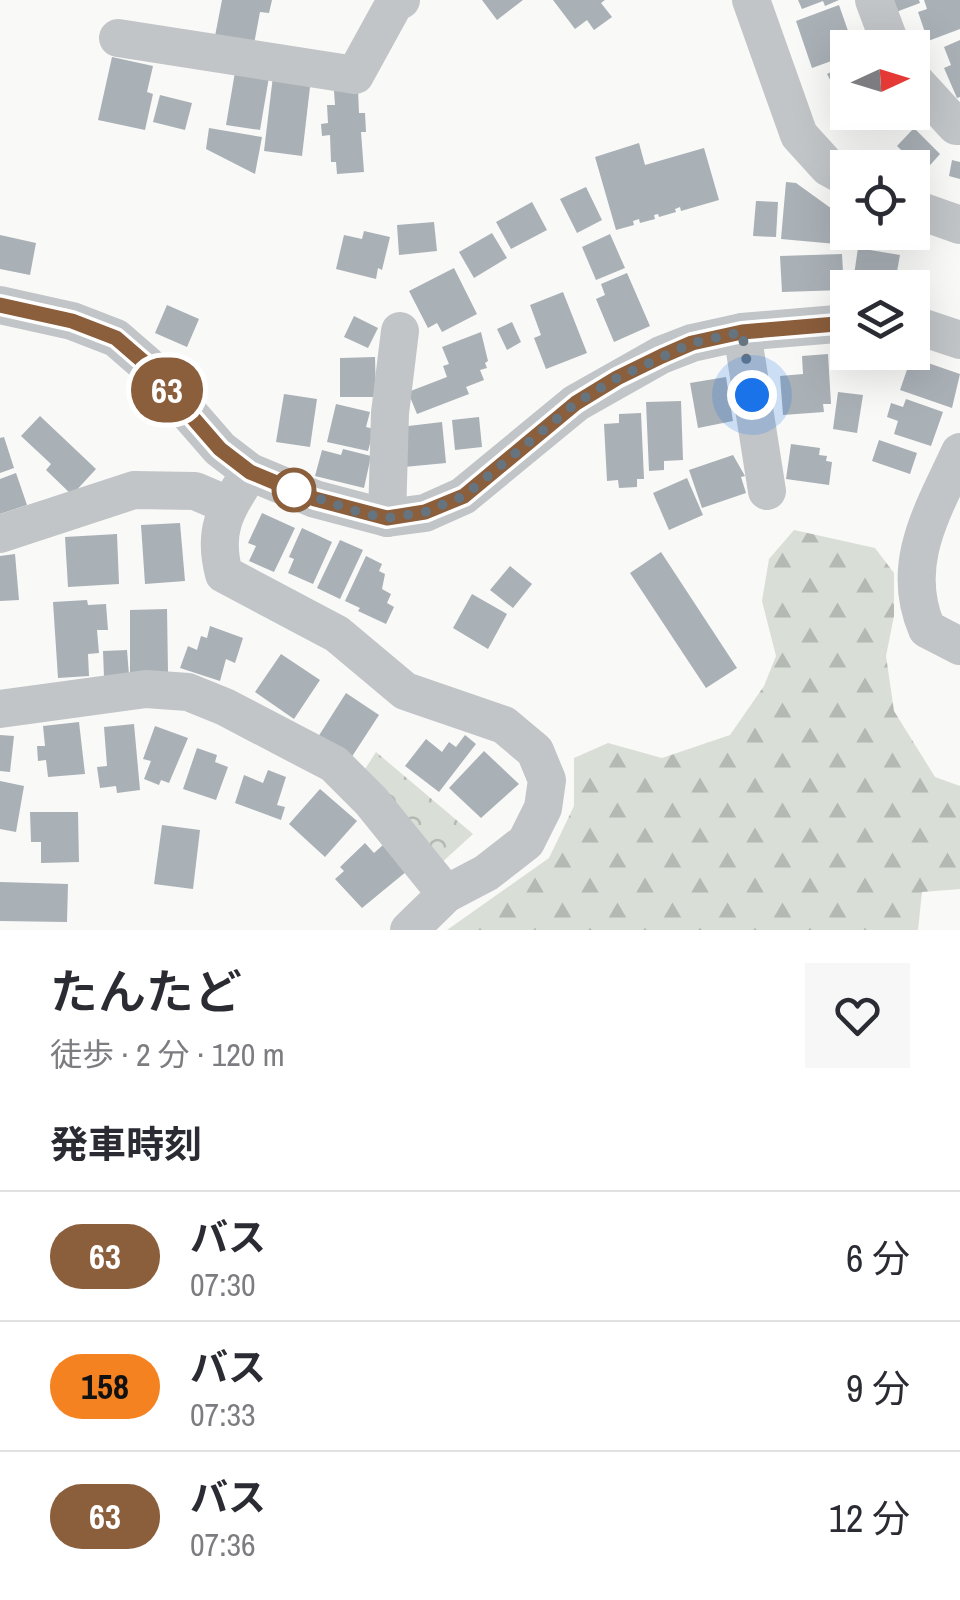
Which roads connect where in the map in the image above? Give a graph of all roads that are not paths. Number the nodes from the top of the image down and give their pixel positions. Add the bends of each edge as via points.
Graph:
1 (401, 0) edge
2 (751, 0) edge
3 (874, 0) edge
4 (885, 30) edge
5 (118, 38) dead end
6 (930, 98) edge
7 (960, 126) edge
8 (830, 168) edge
9 (930, 215) edge
10 (960, 226) edge
11 (0, 305) edge
12 (830, 325) edge
13 (930, 330) edge
14 (400, 331) dead end
15 (742, 332) junction
16 (960, 340) edge
17 (959, 455) edge
18 (250, 472) junction
19 (767, 490) dead end
20 (228, 505) junction
21 (387, 518) junction
22 (0, 534) edge
23 (960, 646) edge
24 (0, 709) edge
25 (446, 894) junction
26 (409, 930) edge

1 - 5 street via 356,74
2 - 8 street via 799,135
3 - 4 street
6 - 7 street
9 - 10 street
11 - 18 street via 116,338
12 - 15 street
13 - 16 street
14 - 21 street
15 - 19 street
15 - 21 street via 692,343 617,378 576,403 464,496
17 - 23 street via 921,535 916,604 927,629
18 - 20 street
18 - 21 street
20 - 22 street via 195,492 134,490
20 - 25 street via 216,545 224,574 336,634 405,691 504,725 535,751 547,780 543,808 526,842
24 - 25 street via 146,689 188,692 225,707 334,764
25 - 26 street

